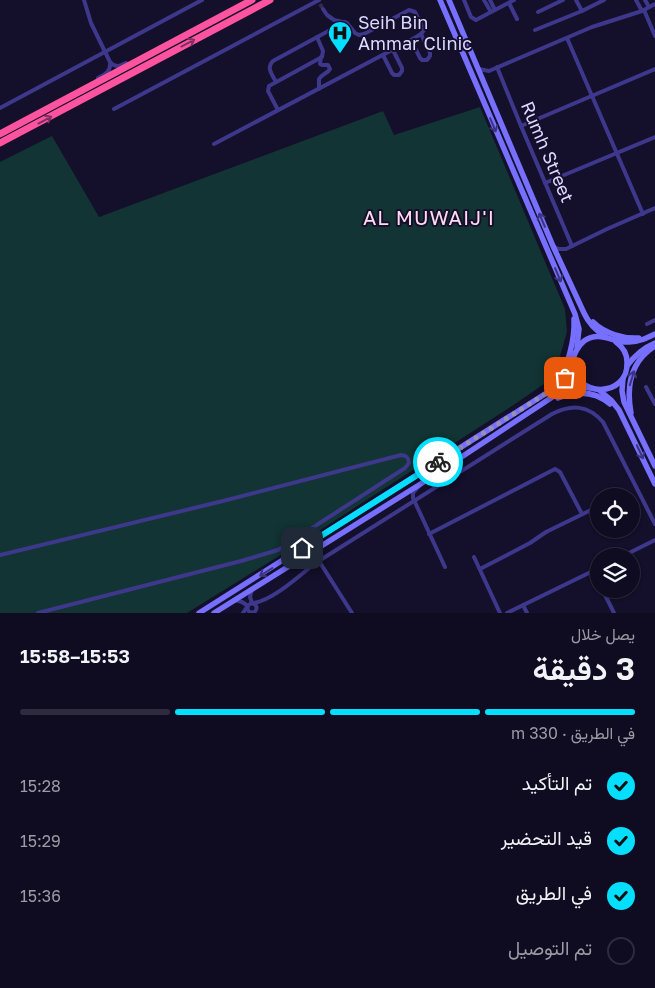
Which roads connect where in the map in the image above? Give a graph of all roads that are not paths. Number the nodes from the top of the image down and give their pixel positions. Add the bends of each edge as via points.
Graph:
1 (84, 0) edge
2 (202, 0) edge
3 (252, 0) edge
4 (270, 0) edge
5 (449, 0) edge
6 (464, 0) edge
7 (484, 0) edge
8 (490, 0) edge
9 (514, 0) edge
10 (564, 0) edge
11 (576, 0) edge
12 (604, 0) edge
13 (636, 0) edge
14 (645, 0) edge
15 (319, 1) edge
16 (441, 3) edge
17 (509, 3) junction
18 (655, 4) edge
19 (649, 7) junction
20 (323, 9) tunnel mouth
21 (643, 10) junction
22 (493, 11) junction
23 (582, 11) junction
24 (538, 12) dead end
25 (517, 18) dead end
26 (345, 22) junction
27 (459, 24) junction
28 (535, 30) dead end
29 (421, 34) junction
30 (655, 36) edge
31 (317, 37) junction
32 (567, 38) junction
33 (411, 40) junction
34 (393, 50) junction
35 (105, 52) junction
36 (150, 54) junction
37 (383, 55) junction
38 (322, 57) junction
39 (110, 62) junction
40 (498, 67) junction
41 (479, 69) junction
42 (655, 69) edge
43 (489, 71) junction
44 (484, 81) junction
45 (276, 82) junction
46 (476, 86) junction
47 (319, 89) junction
48 (79, 92) junction
49 (592, 96) junction
50 (1, 106) edge
51 (114, 109) dead end
52 (278, 110) junction
53 (496, 110) junction
54 (521, 126) junction
55 (0, 134) edge
56 (655, 136) edge
57 (0, 143) edge
58 (214, 144) dead end
59 (617, 153) junction
60 (545, 183) junction
61 (655, 208) edge
62 (643, 214) junction
63 (554, 246) junction
64 (572, 246) junction
65 (566, 249) junction
66 (560, 262) junction
67 (581, 305) junction
68 (573, 309) junction
69 (655, 320) edge
70 (647, 324) dead end
71 (655, 333) edge
72 (610, 338) junction
73 (655, 342) edge
74 (655, 346) edge
75 (577, 349) junction
76 (574, 357) junction
77 (627, 366) junction
78 (624, 377) junction
79 (646, 387) dead end
80 (591, 388) junction
81 (599, 390) junction
82 (543, 395) junction
83 (546, 402) junction
84 (655, 404) edge
85 (632, 417) junction
86 (625, 420) junction
87 (655, 466) edge
88 (655, 484) edge
89 (419, 485) junction
90 (399, 497) junction
91 (413, 500) junction
92 (590, 510) edge
93 (582, 514) junction
94 (655, 524) edge
95 (429, 534) junction
96 (655, 540) edge
97 (639, 548) edge
98 (0, 555) edge
99 (474, 557) dead end
100 (319, 561) junction
101 (445, 567) dead end
102 (480, 569) junction
103 (590, 572) edge
104 (252, 589) junction
105 (225, 598) junction
106 (606, 598) edge
107 (235, 600) junction
108 (261, 602) junction
109 (253, 603) junction
110 (523, 605) junction
111 (247, 606) junction
112 (254, 611) edge
113 (38, 613) edge
114 (199, 613) edge
115 (207, 613) edge
116 (214, 613) edge
117 (245, 613) edge
118 (352, 613) edge
119 (500, 613) edge
120 (507, 613) edge
121 (527, 613) edge
122 (614, 613) edge

1 - 35 street
2 - 35 street
3 - 36 highway
57 -> 4 highway
5 - 27 main road
6 - 22 street via 474,20
7 - 22 street
8 - 22 street
9 - 17 street
10 - 24 street
11 - 23 street
12 - 23 street
13 - 21 street
14 - 19 street
15 - 51 street
16 - 27 main road via 447,5
16 - 46 main road
17 - 22 street
17 - 25 street
18 - 19 street
19 - 21 street
20 - 26 street via 330,18
21 - 30 street
21 - 32 street
23 - 28 street
26 - 29 street via 357,35 362,35 411,10 424,29
26 - 31 street
27 - 41 main road
29 - 33 street
29 - 33 street via 430,53 428,59 420,58
31 - 38 street
31 - 45 street via 271,62 269,69
32 - 40 street
32 - 49 street
33 - 34 street
34 - 37 street
34 - 37 street via 402,68 399,75 392,73
35 - 39 street
35 - 50 street
36 - 39 street via 119,66
36 - 48 highway
37 - 47 street
38 - 45 street
38 - 47 street via 320,64 328,65 330,69 319,79
39 - 48 street via 107,73
40 - 43 street
40 - 54 street, Rumh Street
41 - 43 street
41 - 44 main road
42 - 49 street
43 - 44 street
44 - 53 main road
45 - 52 street via 269,86 268,91
46 - 53 main road via 491,110
46 -> 68 main road
47 - 52 street
48 - 55 highway
49 - 54 street
49 - 59 street
52 - 58 street
63 -> 53 main road
54 - 60 street, Rumh Street
56 - 59 street
59 - 60 street
59 - 62 street
60 - 64 street, Rumh Street
61 - 62 street
62 - 64 street
63 - 65 street
63 - 66 main road
64 - 65 street
65 - 66 street
66 - 67 main road
67 - 71 main road via 596,325 620,336 638,338
67 - 72 main road via 589,324
68 - 75 main road via 579,329
68 - 82 main road via 574,338 565,367 558,381
69 - 70 street
71 - 72 main road via 636,342
72 - 75 main road via 590,338
72 - 77 main road via 620,344
73 - 77 main road via 636,354
85 -> 74 main road via 631,380 638,362
75 - 76 main road
76 - 80 main road via 578,379
76 - 82 main road via 562,382
77 - 78 main road
78 - 81 main road via 614,386
78 - 85 main road via 622,397
79 - 84 street
80 - 81 main road
80 - 83 main road via 571,388
81 - 86 main road
82 -> 105 main road
83 - 86 main road via 574,393 589,394 608,402
83 - 89 main road
85 - 87 main road
86 -> 88 main road
89 - 90 main road
89 - 91 street via 413,493
90 - 91 street via 409,496
90 - 104 main road
91 - 94 street via 552,414 565,408 582,407 604,422
91 - 95 street
91 - 100 street
92 - 93 street
93 - 95 street via 560,472 555,469
93 - 102 street
95 - 101 street
96 - 97 street
98 - 113 street via 400,456 408,459 405,468 278,550
99 - 102 street
100 - 108 street
100 - 118 street
102 - 119 street
103 - 110 street
104 - 107 main road
104 - 109 street via 250,597
105 - 114 main road
105 - 115 main road
106 - 122 street
107 - 111 street
107 - 116 main road
108 - 109 street
108 - 112 street
109 - 111 street
109 - 112 street
110 - 120 street
110 - 121 street
111 - 112 street
111 - 117 street
112 - 117 street

